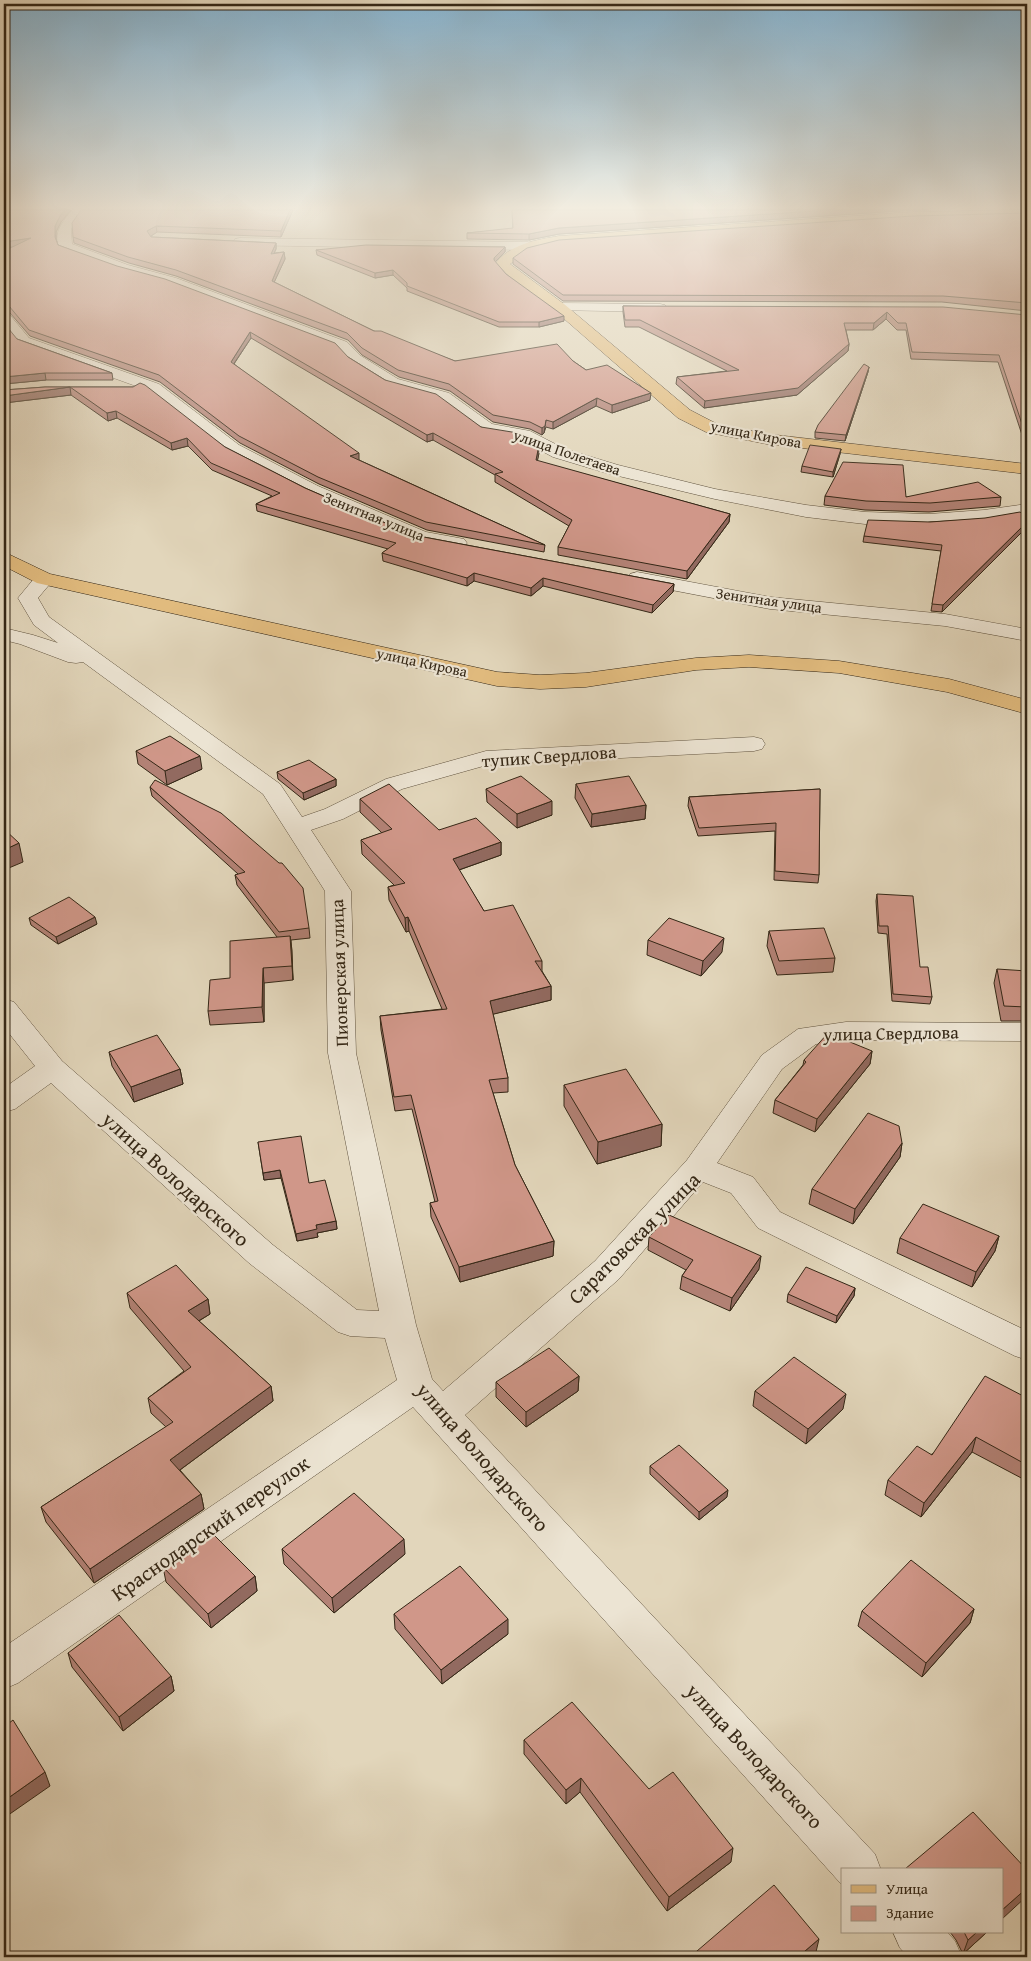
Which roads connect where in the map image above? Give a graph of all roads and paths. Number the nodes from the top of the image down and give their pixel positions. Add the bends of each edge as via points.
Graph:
1 (226, 302) edge
2 (550, 302) edge
3 (559, 308) junction
4 (677, 308) edge
5 (4, 317) edge
6 (104, 387) edge
7 (153, 387) junction
8 (1027, 469) edge
9 (1027, 510) edge
10 (470, 546) edge
11 (4, 558) edge
12 (615, 574) edge
13 (44, 579) junction
14 (4, 634) edge
15 (1027, 636) edge
16 (107, 668) junction
17 (1027, 706) edge
18 (754, 744) dead end
19 (296, 827) junction
20 (4, 1008) edge
21 (1027, 1032) edge
22 (52, 1068) junction
23 (4, 1102) edge
24 (698, 1168) junction
25 (399, 1325) junction
26 (1027, 1346) edge
27 (416, 1386) junction
28 (441, 1414) junction
29 (4, 1670) edge
30 (857, 1868) edge
31 (918, 1934) edge
32 (939, 1957) edge

1 - 9 street, улица Полетаева via 342,345 356,359 392,382 443,396 487,428 524,435 559,453 612,469 715,494 806,511 866,518 929,520
2 - 3 main road, улица Кирова
3 - 4 street
3 - 8 main road, улица Кирова via 684,414 712,428 767,439
5 - 7 street, Зенитная улица via 24,341
6 - 7 street
7 - 10 street, Зенитная улица via 233,449 312,490 421,537
11 - 13 main road, улица Кирова
12 - 15 street, Зенитная улица via 770,603 945,620
13 - 16 street, Пионерская улица via 28,598 41,621
13 - 17 main road, улица Кирова via 497,679 540,682 586,680 696,664 749,662 839,667 949,686
14 - 16 street
16 - 19 street, Пионерская улица via 272,789
18 - 19 street, тупик Свердлова via 486,758 394,784 334,814
19 - 25 street, Пионерская улица via 338,891 342,1053
20 - 22 street, улица Володарского
21 - 24 street, улица Свердлова via 846,1031 808,1036 772,1062
22 - 23 street
22 - 25 street, улица Володарского via 261,1254 350,1323
24 - 26 street, Саратовская улица via 742,1184 769,1220
24 - 28 street, Саратовская улица via 607,1270
25 - 27 street, улица Володарского
27 - 28 street, улица Володарского
27 - 29 street, Краснодарский переулок
28 - 30 street, улица Володарского
31 - 32 street

